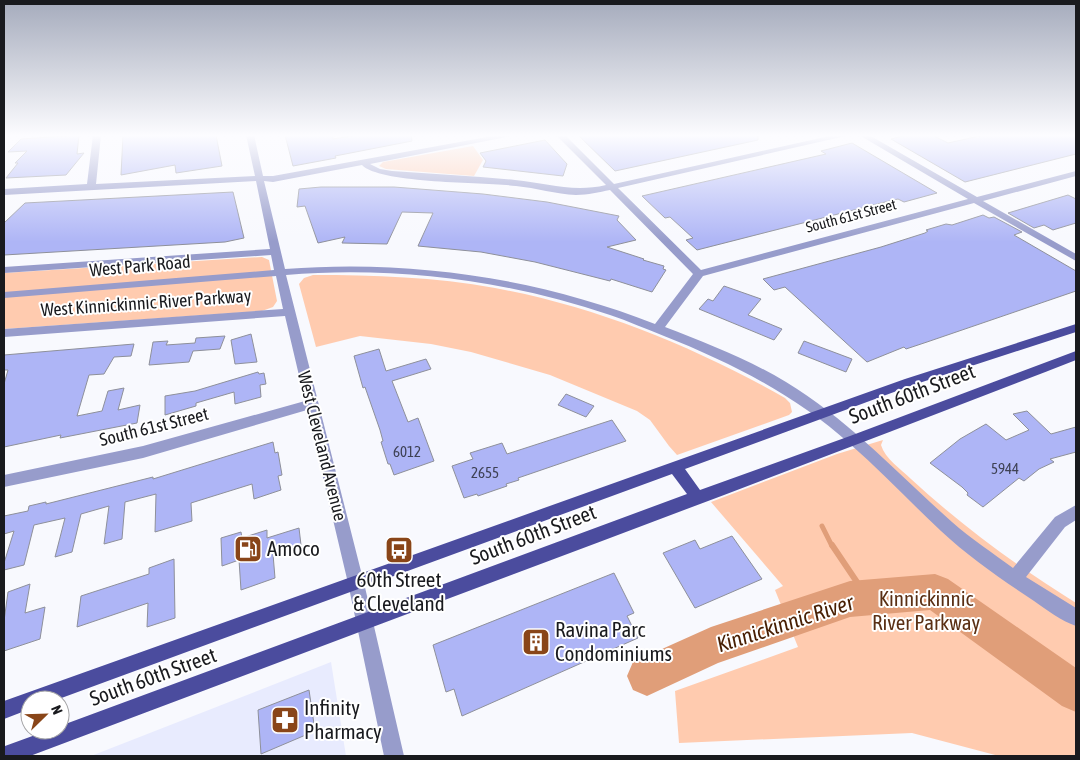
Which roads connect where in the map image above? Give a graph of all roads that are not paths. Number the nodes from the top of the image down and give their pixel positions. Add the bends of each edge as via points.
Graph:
1 (93, 170) edge
2 (257, 170) edge
3 (319, 170) edge
4 (376, 170) edge
5 (595, 170) edge
6 (686, 170) edge
7 (925, 170) edge
8 (1076, 173) edge
9 (259, 178) junction
10 (91, 187) junction
11 (612, 187) junction
12 (4, 192) edge
13 (976, 200) junction
14 (276, 252) junction
15 (1076, 258) edge
16 (4, 270) edge
17 (280, 272) junction
18 (699, 274) junction
19 (4, 295) edge
20 (290, 312) junction
21 (658, 328) junction
22 (1076, 328) edge
23 (4, 333) edge
24 (1076, 355) edge
25 (312, 404) junction
26 (823, 414) junction
27 (855, 440) junction
28 (675, 466) junction
29 (4, 481) edge
30 (697, 497) junction
31 (1076, 512) edge
32 (1014, 579) junction
33 (356, 583) junction
34 (1076, 618) edge
35 (365, 622) junction
36 (59, 690) edge
37 (20, 704) edge
38 (4, 710) edge
39 (4, 756) edge
40 (394, 756) edge

1 - 10 street
2 - 9 street, West Cleveland Avenue
3 - 9 street via 273,179
4 - 11 street via 516,183 575,192
5 - 11 street
6 - 11 street
7 - 13 street
8 - 13 street, South 61st Street
9 - 10 street
9 - 14 street, West Cleveland Avenue
10 - 12 street
11 - 18 street
13 - 15 street
13 - 18 street, South 61st Street
14 - 16 street
14 - 17 street, West Cleveland Avenue
17 - 19 street, West Park Road
17 - 20 street, West Cleveland Avenue
17 - 21 street via 404,271 484,280 547,293
18 - 21 street
20 - 23 street, West Kinnickinnic River Parkway
20 - 25 street, West Cleveland Avenue
21 - 26 street via 719,353 781,386
22 - 26 main road, South 60th Street via 909,382
24 - 27 main road, South 60th Street
25 - 29 street, South 61st Street via 143,452
25 - 33 street, West Cleveland Avenue
26 - 27 street
26 - 28 main road, South 60th Street
27 - 30 main road, South 60th Street
27 - 32 street via 948,528
28 - 30 main road
28 - 33 main road, South 60th Street
30 - 35 main road, South 60th Street
31 - 32 street via 1060,522
32 - 34 street
33 - 35 street, West Cleveland Avenue
33 - 36 main road, South 60th Street
35 - 39 main road, South 60th Street
35 - 40 street, West Cleveland Avenue
37 - 38 main road, South 60th Street

